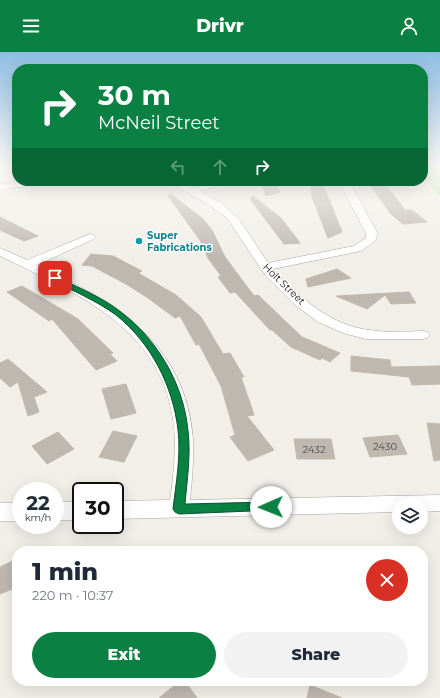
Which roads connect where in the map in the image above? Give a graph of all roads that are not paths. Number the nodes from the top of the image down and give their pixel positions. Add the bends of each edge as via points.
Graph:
1 (201, 197) edge
2 (353, 197) edge
3 (90, 237) dead end
4 (0, 252) edge
5 (27, 265) junction
6 (265, 267) junction
7 (423, 335) dead end
8 (440, 503) edge
9 (179, 509) junction
10 (124, 510) edge
11 (0, 512) edge
12 (12, 512) edge

1 - 6 street, Holt Street via 232,217
2 - 6 street via 372,234 366,244 351,251
3 - 5 street
4 - 5 street
5 - 9 street via 119,314 158,356 174,391 183,430 184,457
6 - 7 street, Holt Street via 290,293 333,324 371,335
8 - 9 street
9 - 10 street
11 - 12 street

